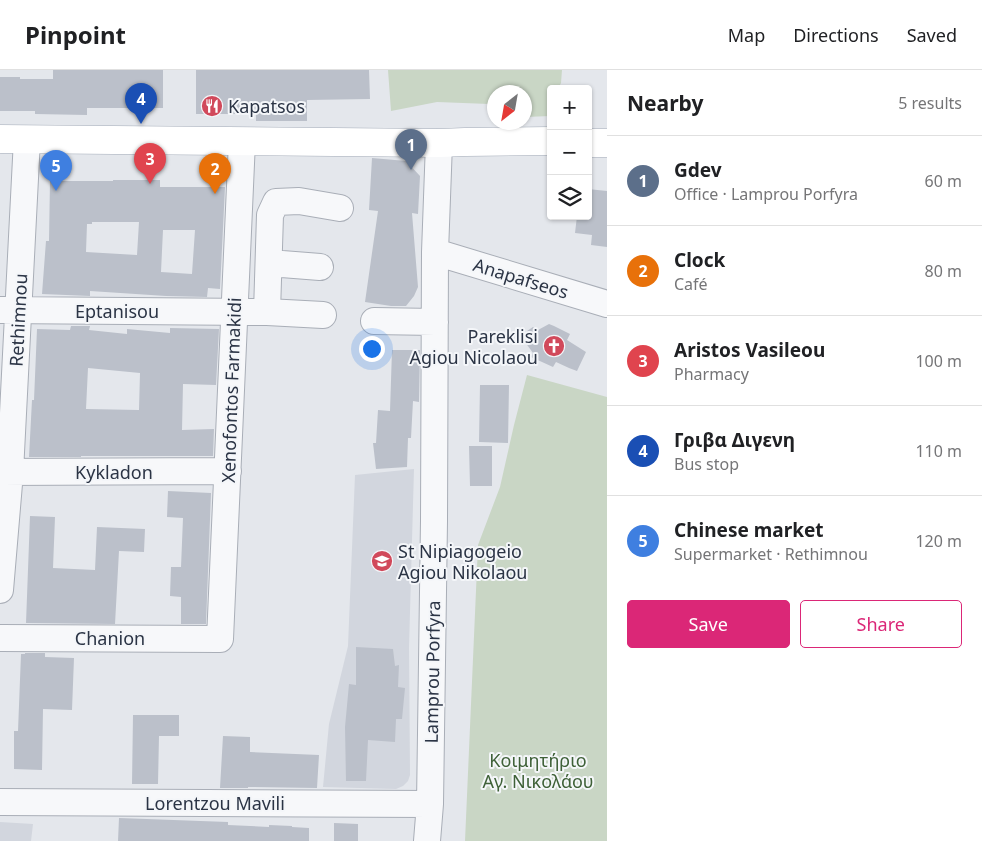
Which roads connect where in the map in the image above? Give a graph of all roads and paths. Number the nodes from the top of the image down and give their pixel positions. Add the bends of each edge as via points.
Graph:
1 (0, 139) edge
2 (27, 139) junction
3 (242, 141) junction
4 (547, 141) edge
5 (592, 142) edge
6 (439, 143) junction
7 (607, 143) edge
8 (340, 208) dead end
9 (435, 252) junction
10 (269, 263) junction
11 (320, 266) dead end
12 (607, 304) edge
13 (9, 310) edge
14 (235, 312) junction
15 (268, 312) junction
16 (323, 315) dead end
17 (374, 321) dead end
18 (435, 322) junction
19 (228, 471) junction
20 (5, 472) edge
21 (0, 590) edge
22 (0, 638) edge
23 (220, 639) joint
24 (0, 802) edge
25 (430, 804) junction
26 (427, 841) edge

1 - 2 main road
2 - 3 main road
2 - 13 street, Rethimnou
3 - 6 main road
3 - 14 street, Xenofontos Farmakidi
4 - 6 main road
5 - 7 main road
6 - 9 street, Lamprou Porfyra
8 - 10 street via 299,201 276,202 270,215
9 - 12 street, Anapafseos
9 - 18 street, Lamprou Porfyra
10 - 11 street
10 - 15 street
13 - 14 street, Eptanisou
13 - 20 street, Rethimnou
14 - 15 street, Eptanisou
14 - 19 street, Xenofontos Farmakidi
15 - 16 street, Eptanisou
17 - 18 street
18 - 25 street, Lamprou Porfyra
19 - 20 street, Kykladon
19 - 23 street, Xenofontos Farmakidi
20 - 21 street, Rethimnou
22 - 23 street, Chanion
24 - 25 street, Lorentzou Mavili
25 - 26 street, Lamprou Porfyra

